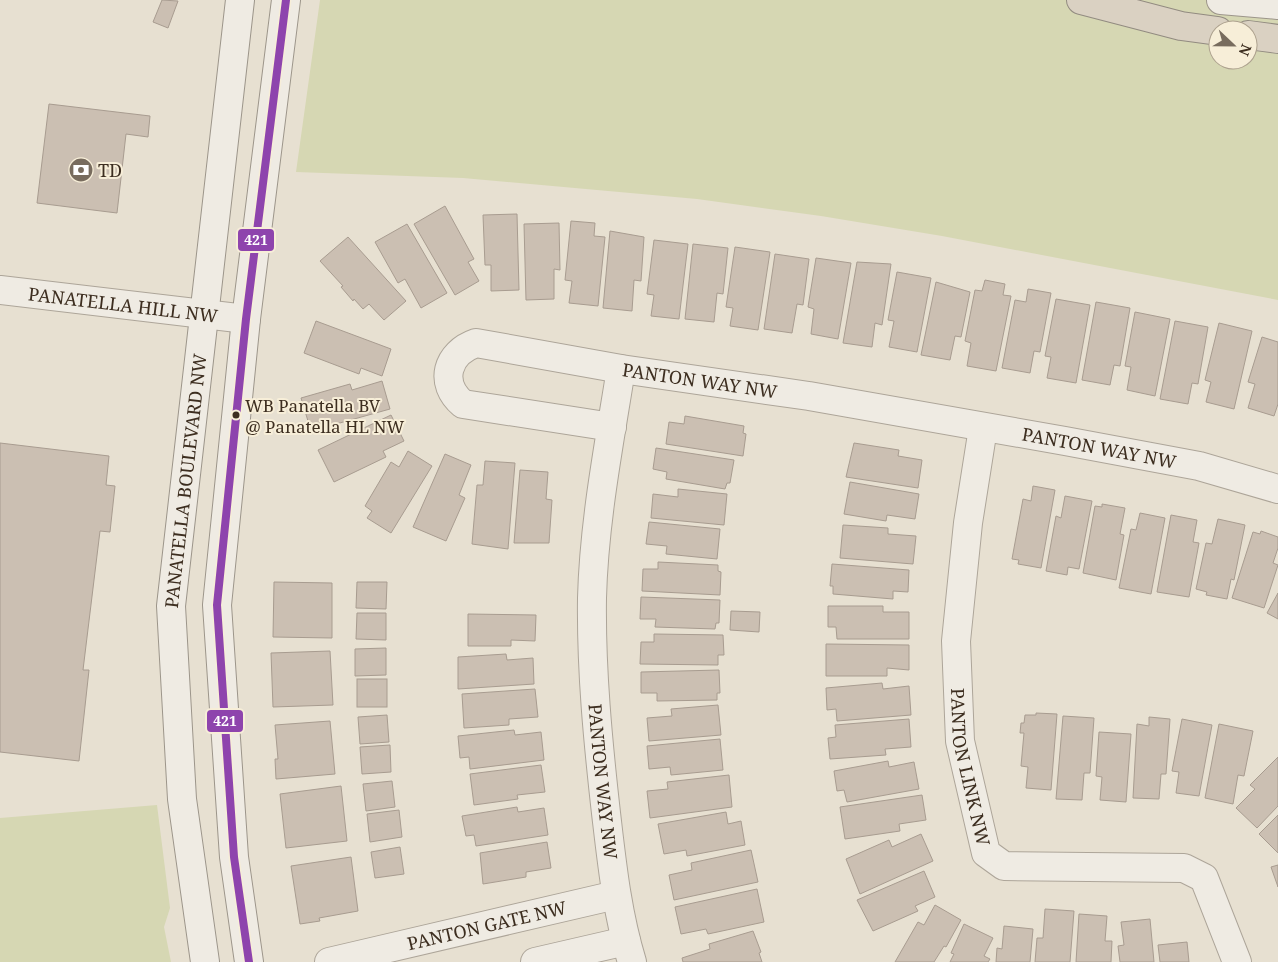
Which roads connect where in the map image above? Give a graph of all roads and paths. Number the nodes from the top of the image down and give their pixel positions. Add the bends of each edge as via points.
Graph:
1 (240, 0) edge
2 (286, 0) edge
3 (299, 0) edge
4 (1081, 0) edge
5 (1221, 0) edge
6 (1278, 5) edge
7 (1208, 30) edge
8 (1258, 36) edge
9 (280, 37) junction
10 (1278, 39) edge
11 (0, 290) edge
12 (205, 313) junction
13 (246, 319) junction
14 (621, 369) junction
15 (612, 427) junction
16 (983, 428) junction
17 (1278, 489) edge
18 (616, 895) junction
19 (629, 951) edge
20 (205, 962) edge
21 (249, 962) edge
22 (329, 962) edge
23 (535, 962) edge
24 (1237, 962) edge

1 - 12 street, PANATELLA BOULEVARD NW
2 - 9 street
3 - 9 street
4 - 7 highway via 1181,26
5 - 6 street
8 - 10 highway
9 - 13 street
11 - 12 street, PANATELLA HILL NW
12 - 13 street, PANATELLA HILL NW
12 - 20 street, PANATELLA BOULEVARD NW via 171,606 182,799
13 - 21 street via 217,605 234,857
14 - 15 street, PANTON WAY NW
14 - 15 street via 476,343 456,355 449,369 448,383 452,396 462,404
14 - 16 street, PANTON WAY NW via 809,396
15 - 18 street, PANTON WAY NW via 592,596 592,645 601,768
16 - 17 street, PANTON WAY NW via 1199,466
16 - 24 street, PANTON LINK NW via 968,523 956,641 960,741 986,852 1004,866 1184,868 1204,878
18 - 19 street, PANTON WAY NW
18 - 22 street, PANTON GATE NW
19 - 23 street

